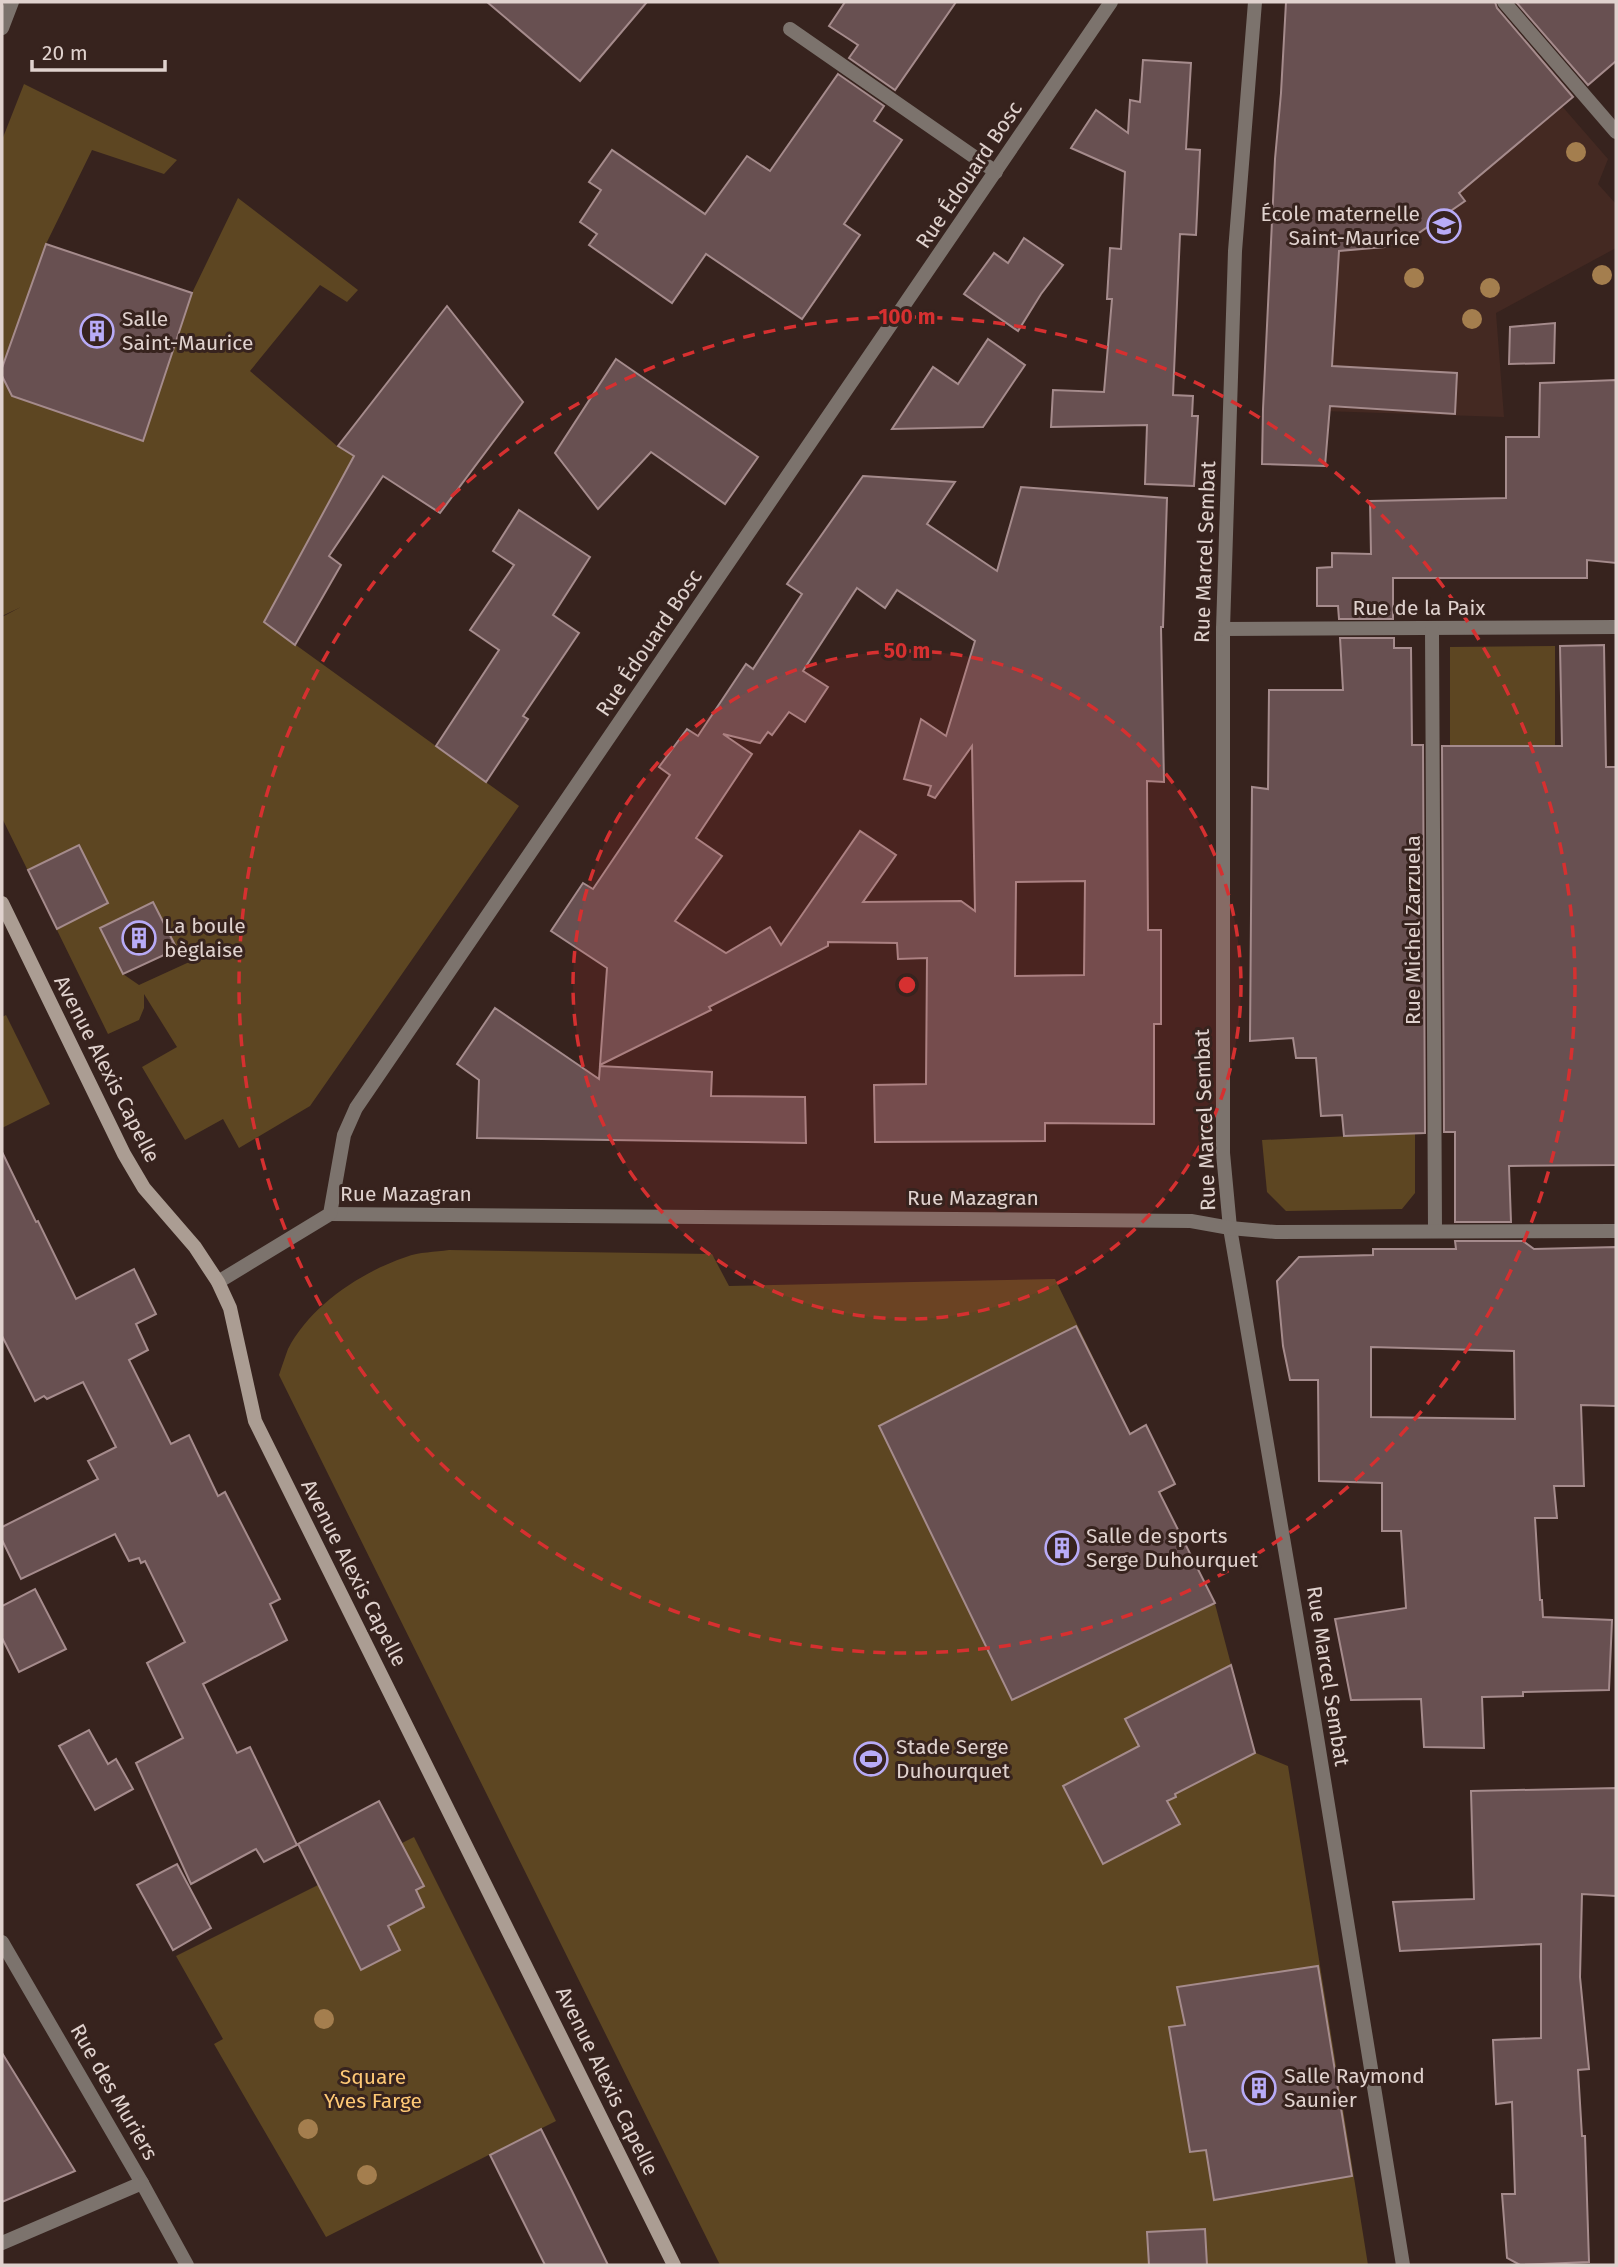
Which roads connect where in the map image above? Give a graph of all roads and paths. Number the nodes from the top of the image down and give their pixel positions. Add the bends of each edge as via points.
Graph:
1 (12, 2) edge
2 (1111, 2) edge
3 (1255, 2) edge
4 (1504, 2) edge
5 (2, 28) edge
6 (790, 29) dead end
7 (1616, 132) edge
8 (996, 172) junction
9 (1616, 627) edge
10 (1223, 629) junction
11 (1432, 629) junction
12 (2, 903) edge
13 (330, 1214) junction
14 (1230, 1228) junction
15 (1436, 1230) junction
16 (1616, 1231) edge
17 (218, 1282) junction
18 (2, 1942) edge
19 (142, 2183) junction
20 (2, 2243) edge
21 (187, 2265) edge
22 (674, 2265) edge
23 (1403, 2265) edge

1 - 5 street
2 - 8 street, Rue Édouard Bosc
3 - 10 street, Rue Marcel Sembat via 1235,251
4 - 7 street
6 - 8 street
8 - 13 street, Rue Édouard Bosc via 356,1108 344,1135
9 - 11 street, Rue de la Paix
10 - 11 street, Rue de la Paix
10 - 14 street, Rue Marcel Sembat via 1223,1153
11 - 15 street, Rue Michel Zarzuela
12 - 17 street, Avenue Alexis Capelle via 124,1154 144,1188 195,1247
13 - 14 street, Rue Mazagran via 1191,1221
13 - 17 street
14 - 15 street, Rue Mazagran via 1276,1232
14 - 23 street, Rue Marcel Sembat
15 - 16 street, Rue Mazagran
17 - 22 street, Avenue Alexis Capelle via 230,1308 255,1421
18 - 19 street, Rue des Muriers
19 - 20 street
19 - 21 street, Rue des Muriers

